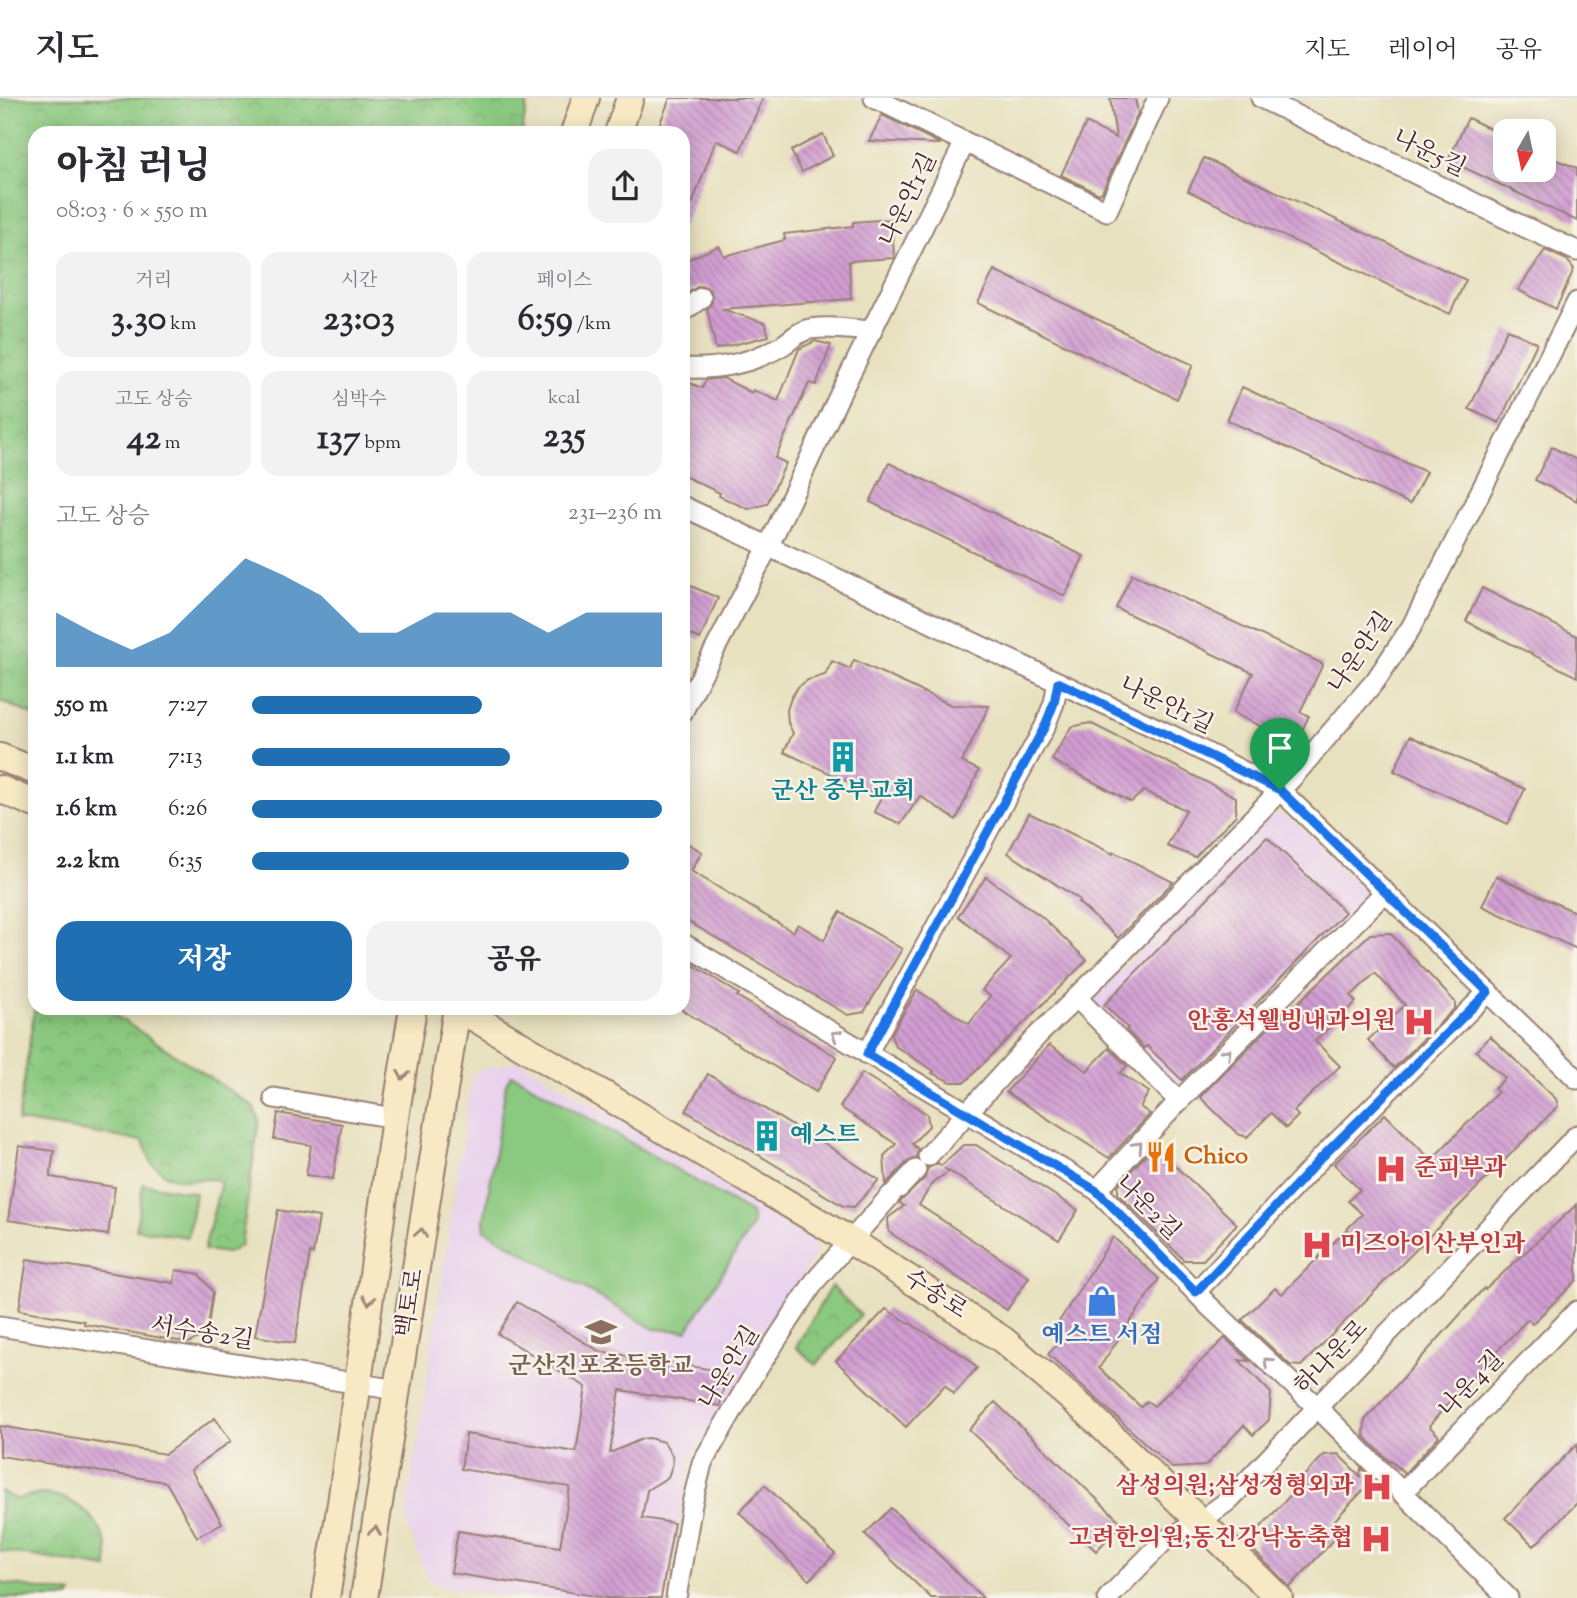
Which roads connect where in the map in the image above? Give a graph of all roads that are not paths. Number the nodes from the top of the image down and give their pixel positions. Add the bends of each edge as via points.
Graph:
1 (586, 98) edge
2 (630, 98) edge
3 (874, 98) edge
4 (1158, 98) edge
5 (1261, 98) edge
6 (576, 126) edge
7 (620, 126) edge
8 (965, 142) junction
9 (1577, 251) edge
10 (701, 298) dead end
11 (1577, 302) edge
12 (690, 306) edge
13 (872, 331) junction
14 (690, 368) edge
15 (690, 510) edge
16 (769, 545) junction
17 (1058, 682) junction
18 (690, 698) edge
19 (0, 757) edge
20 (28, 768) edge
21 (0, 789) edge
22 (1280, 790) junction
23 (28, 801) edge
24 (1385, 892) junction
25 (690, 948) edge
26 (1488, 992) junction
27 (1077, 998) junction
28 (408, 1015) edge
29 (456, 1015) edge
30 (458, 1015) edge
31 (867, 1054) junction
32 (1577, 1079) edge
33 (274, 1098) dead end
34 (1179, 1101) junction
35 (968, 1112) junction
36 (395, 1118) junction
37 (1577, 1135) edge
38 (1097, 1191) junction
39 (851, 1241) junction
40 (1196, 1292) junction
41 (1577, 1311) edge
42 (0, 1326) edge
43 (357, 1384) junction
44 (397, 1390) junction
45 (1318, 1408) junction
46 (1402, 1493) junction
47 (1200, 1521) junction
48 (326, 1598) edge
49 (364, 1598) edge
50 (676, 1598) edge
51 (1108, 1598) edge
52 (1279, 1598) edge
53 (1508, 1598) edge

1 - 6 street
2 - 7 street
3 - 8 street
4 - 8 street via 1107,211
5 - 9 street, 나운5길
8 - 13 street, 나운안1길
10 - 12 street
11 - 22 street, 나운안길 via 1412,625 1376,680
13 - 14 street via 808,329 738,363 717,369
13 - 16 street, 나운안1길
15 - 16 street, 나운안1길
16 - 17 street, 나운안1길
16 - 18 street
17 - 22 street, 나운안1길
17 - 31 street via 1045,726
19 - 20 street
21 - 23 street
22 - 24 street, 나운안1길
22 - 27 street, 나운안길
24 - 26 street, 나운안1길
34 -> 24 street
31 -> 25 street, 나운2길
26 - 32 street, 나운안1길
26 - 40 street
27 - 34 street
27 - 35 street, 나운안길
28 -> 36 street, 백토로
44 -> 29 street, 백토로
30 - 39 street, 수송로 via 543,1057
31 - 35 street, 나운2길
33 - 36 street
38 -> 34 street
35 - 38 street, 나운2길
35 - 39 street, 나운안길
36 -> 43 street, 백토로
37 - 45 street, 하나운로
38 - 40 street, 나운2길
39 - 47 street, 수송로 via 1003,1340 1086,1411
39 - 50 street, 나운안길 via 815,1281 702,1463
45 -> 40 street, 나운2길
41 - 46 street, 나운4길
42 - 43 street, 서수송2길
43 - 44 street, 서수송2길
43 - 48 street, 백토로
49 -> 44 street, 백토로
45 - 46 street, 나운2길
45 - 47 street, 하나운로 via 1228,1501
46 - 53 street, 나운2길
47 - 51 street, 하나운로 via 1164,1541
47 - 52 street, 수송로

